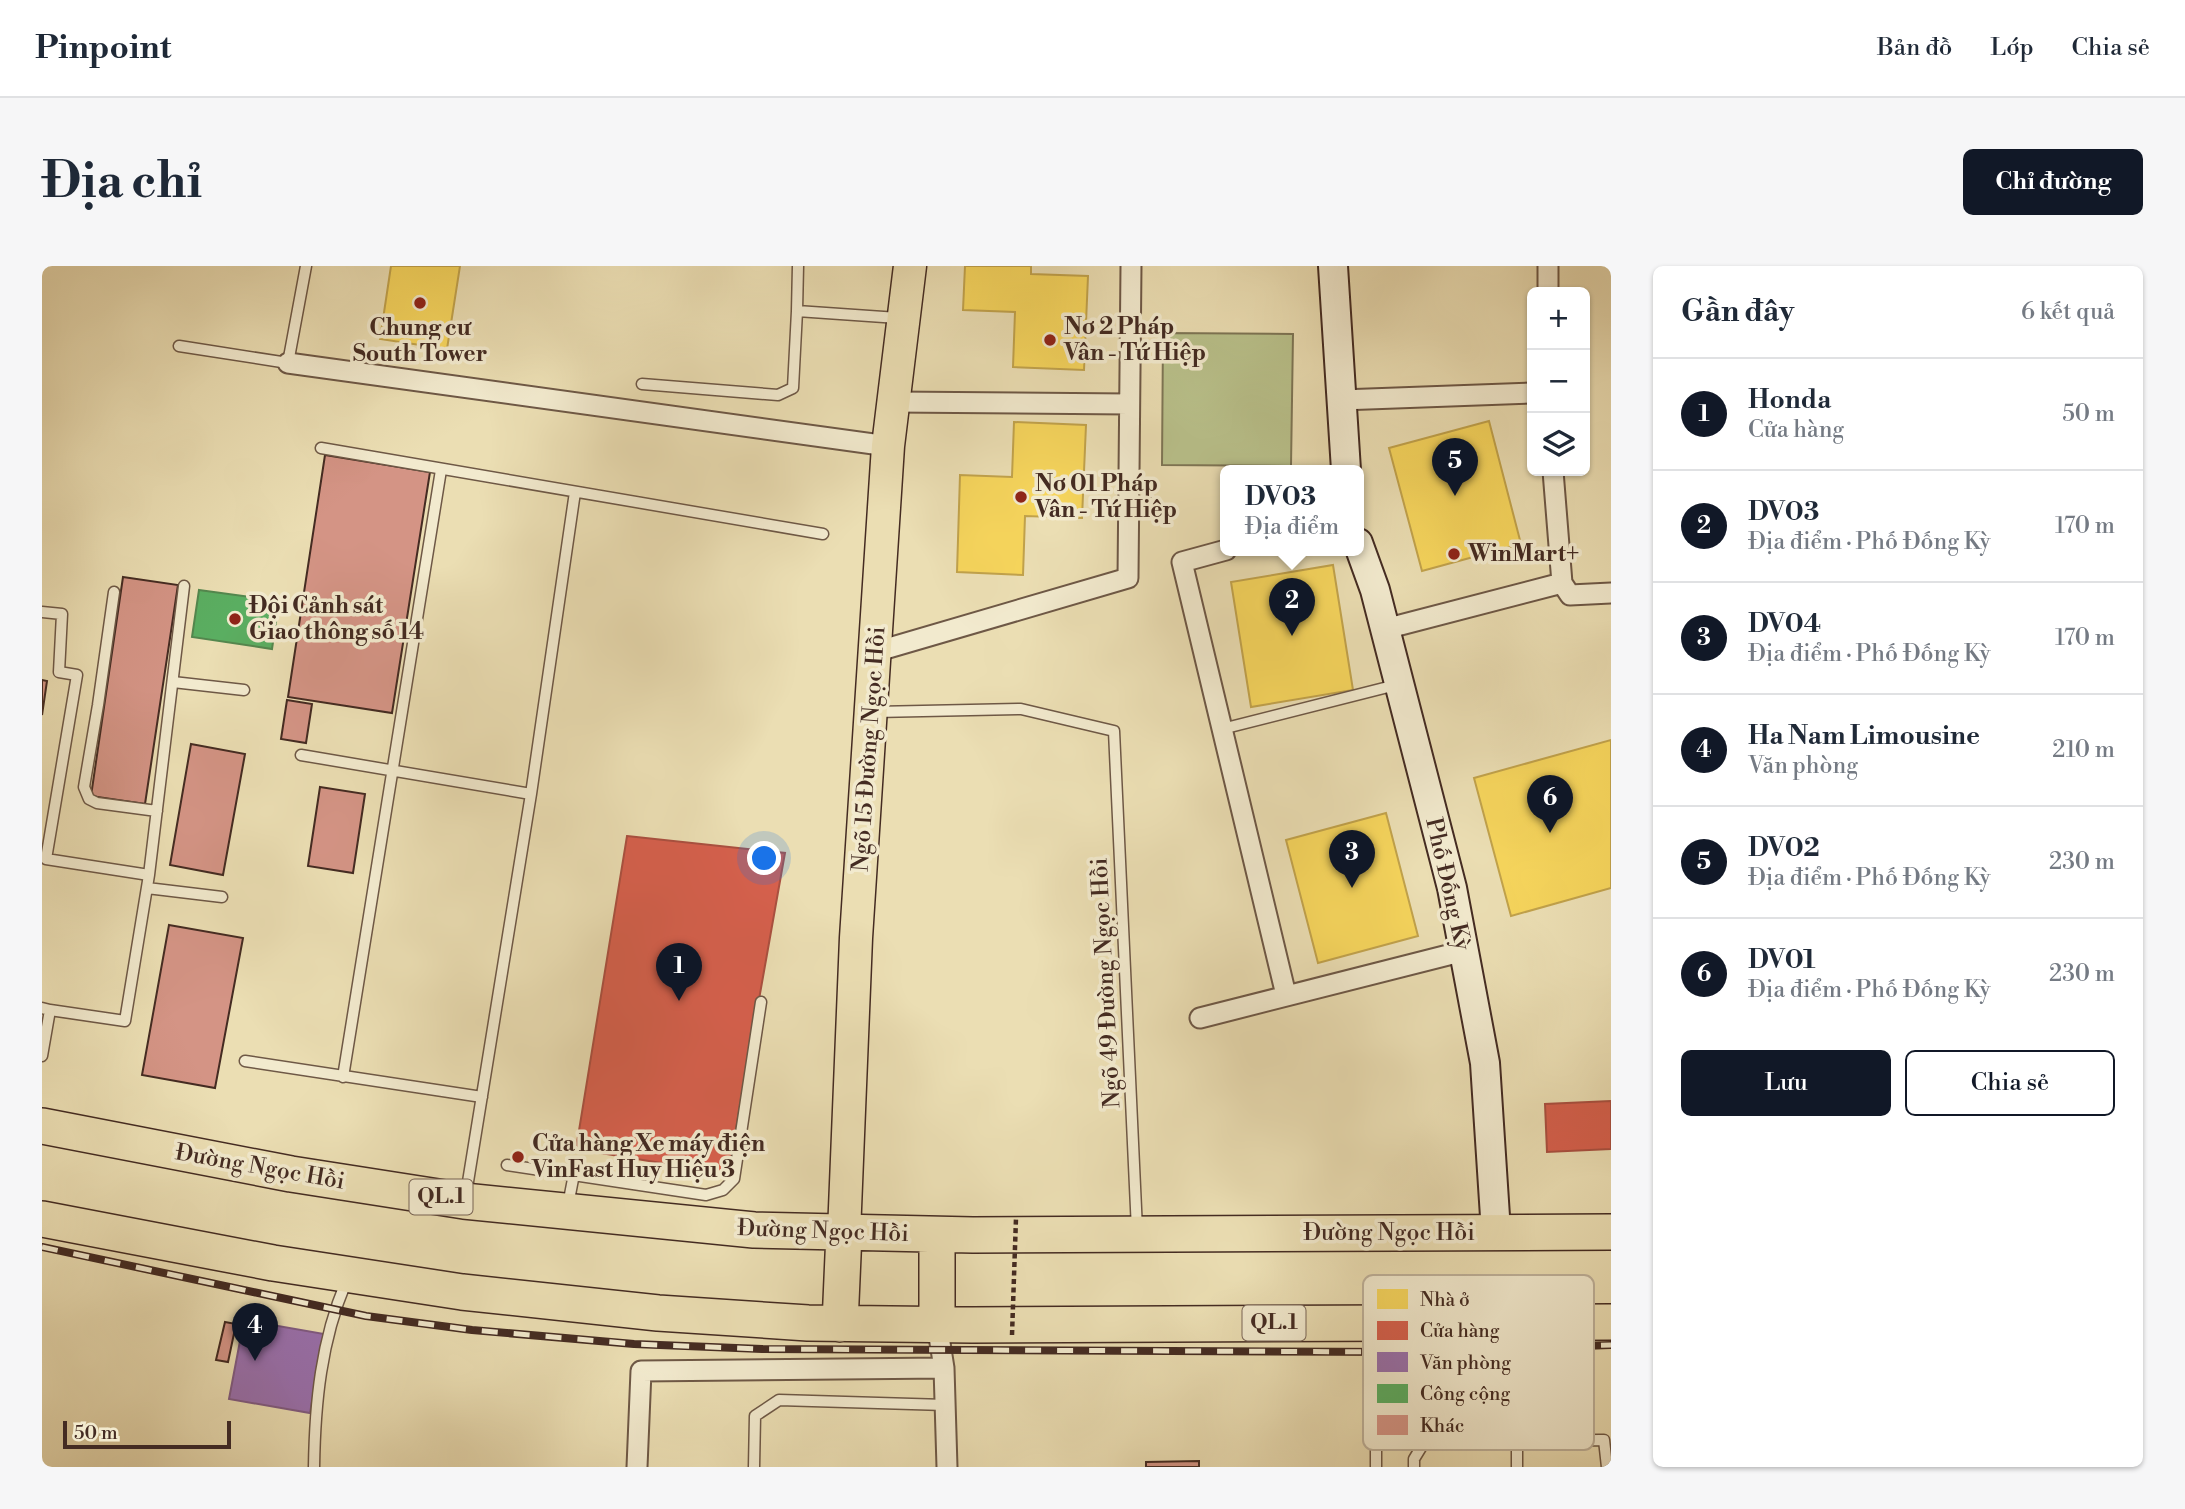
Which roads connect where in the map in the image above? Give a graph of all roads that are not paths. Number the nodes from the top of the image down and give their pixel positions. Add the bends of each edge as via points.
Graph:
1 (306, 266) edge
2 (798, 266) edge
3 (910, 266) edge
4 (1130, 266) edge
5 (1333, 266) edge
6 (1548, 266) edge
7 (1548, 287) edge
8 (797, 311) junction
9 (904, 318) junction
10 (179, 346) dead end
11 (288, 363) junction
12 (642, 384) dead end
13 (1527, 393) edge
14 (1341, 400) junction
15 (894, 402) junction
16 (1129, 404) junction
17 (888, 446) junction
18 (321, 448) dead end
19 (1346, 465) edge
20 (441, 470) junction
21 (1553, 476) edge
22 (575, 492) junction
23 (823, 534) dead end
24 (1220, 552) edge
25 (1363, 556) edge
26 (1562, 583) junction
27 (184, 586) dead end
28 (114, 592) dead end
29 (1611, 593) edge
30 (42, 612) edge
31 (1385, 629) junction
32 (875, 652) junction
33 (173, 682) junction
34 (1400, 684) junction
35 (244, 691) dead end
36 (871, 712) junction
37 (1222, 729) junction
38 (301, 755) dead end
39 (393, 771) junction
40 (531, 793) junction
41 (157, 811) junction
42 (149, 875) junction
43 (148, 888) junction
44 (222, 897) dead end
45 (1464, 951) junction
46 (1286, 995) junction
47 (761, 1002) dead end
48 (46, 1009) edge
49 (1200, 1018) dead end
50 (42, 1056) edge
51 (245, 1061) dead end
52 (343, 1077) junction
53 (482, 1097) junction
54 (42, 1126) edge
55 (507, 1164) dead end
56 (574, 1174) junction
57 (464, 1201) junction
58 (567, 1212) junction
59 (42, 1219) edge
60 (1496, 1232) junction
61 (1611, 1232) edge
62 (844, 1234) junction
63 (1137, 1234) junction
64 (937, 1235) junction
65 (349, 1275) junction
66 (1363, 1323) edge
67 (840, 1324) junction
68 (937, 1324) junction
69 (944, 1368) junction
70 (946, 1405) junction
71 (1594, 1440) edge
72 (1420, 1450) edge
73 (314, 1467) edge
74 (637, 1467) edge
75 (754, 1467) edge
76 (947, 1467) edge
77 (1413, 1467) edge
78 (1607, 1467) edge

1 - 11 lane
2 - 8 lane
3 - 9 main road, Ngõ 15 Đường Ngọc Hồi
4 - 16 street
5 - 14 street
6 - 7 street
8 - 9 lane
8 - 12 lane via 793,388 786,393
9 - 15 main road, Ngõ 15 Đường Ngọc Hồi
10 - 11 lane
11 - 17 street
13 - 14 street
14 - 19 street
15 - 16 street
15 - 17 main road, Ngõ 15 Đường Ngọc Hồi
16 - 32 street via 1128,578
17 - 32 main road, Ngõ 15 Đường Ngọc Hồi
18 - 20 lane
20 - 22 lane
20 - 39 lane
21 - 26 street
22 - 23 lane
22 - 40 lane
24 - 37 street via 1182,562
25 - 31 street, Phố Đống Kỳ
26 - 29 street via 1570,595
26 - 31 street
27 - 33 lane
28 - 41 lane via 83,788 97,803
30 - 42 lane via 62,614 59,672 77,675 46,859
31 - 34 street, Phố Đống Kỳ
32 - 36 main road, Ngõ 15 Đường Ngọc Hồi
33 - 35 lane
33 - 41 lane
34 - 37 lane
34 - 45 street, Phố Đống Kỳ
36 - 62 main road, Ngõ 15 Đường Ngọc Hồi
36 - 63 lane, Ngõ 49 Đường Ngọc Hồi via 1021,709 1114,731
37 - 46 street
38 - 39 lane
39 - 40 lane
39 - 52 lane
40 - 53 lane
41 - 42 lane
42 - 43 lane
43 - 44 lane
43 - 48 lane via 125,1021
45 - 46 street
45 - 60 street, Phố Đống Kỳ via 1485,1063
46 - 49 street
47 - 56 lane via 734,1179 723,1191 706,1195
48 - 50 lane
51 - 52 lane
52 - 53 lane
53 - 57 lane
54 - 57 highway, Đường Ngọc Hồi / QL.1 via 291,1174
55 - 56 lane
56 - 58 lane
57 - 58 highway, Đường Ngọc Hồi / QL.1
58 - 62 highway, Đường Ngọc Hồi / QL.1
59 - 65 highway, QL.1
60 - 61 highway, Đường Ngọc Hồi / QL.1
60 - 63 highway, Đường Ngọc Hồi / QL.1
62 - 64 highway, Đường Ngọc Hồi / QL.1
62 - 67 highway
63 - 64 highway, Đường Ngọc Hồi / QL.1
64 - 68 highway
65 - 67 highway, QL.1 via 645,1311
65 - 73 lane via 334,1310 319,1377
66 - 68 highway, QL.1
67 - 68 highway, QL.1
68 - 69 street
69 - 70 street
69 - 74 street via 641,1371
70 - 75 lane via 779,1400 755,1416
70 - 76 street
71 - 78 lane via 1604,1440
72 - 77 lane

